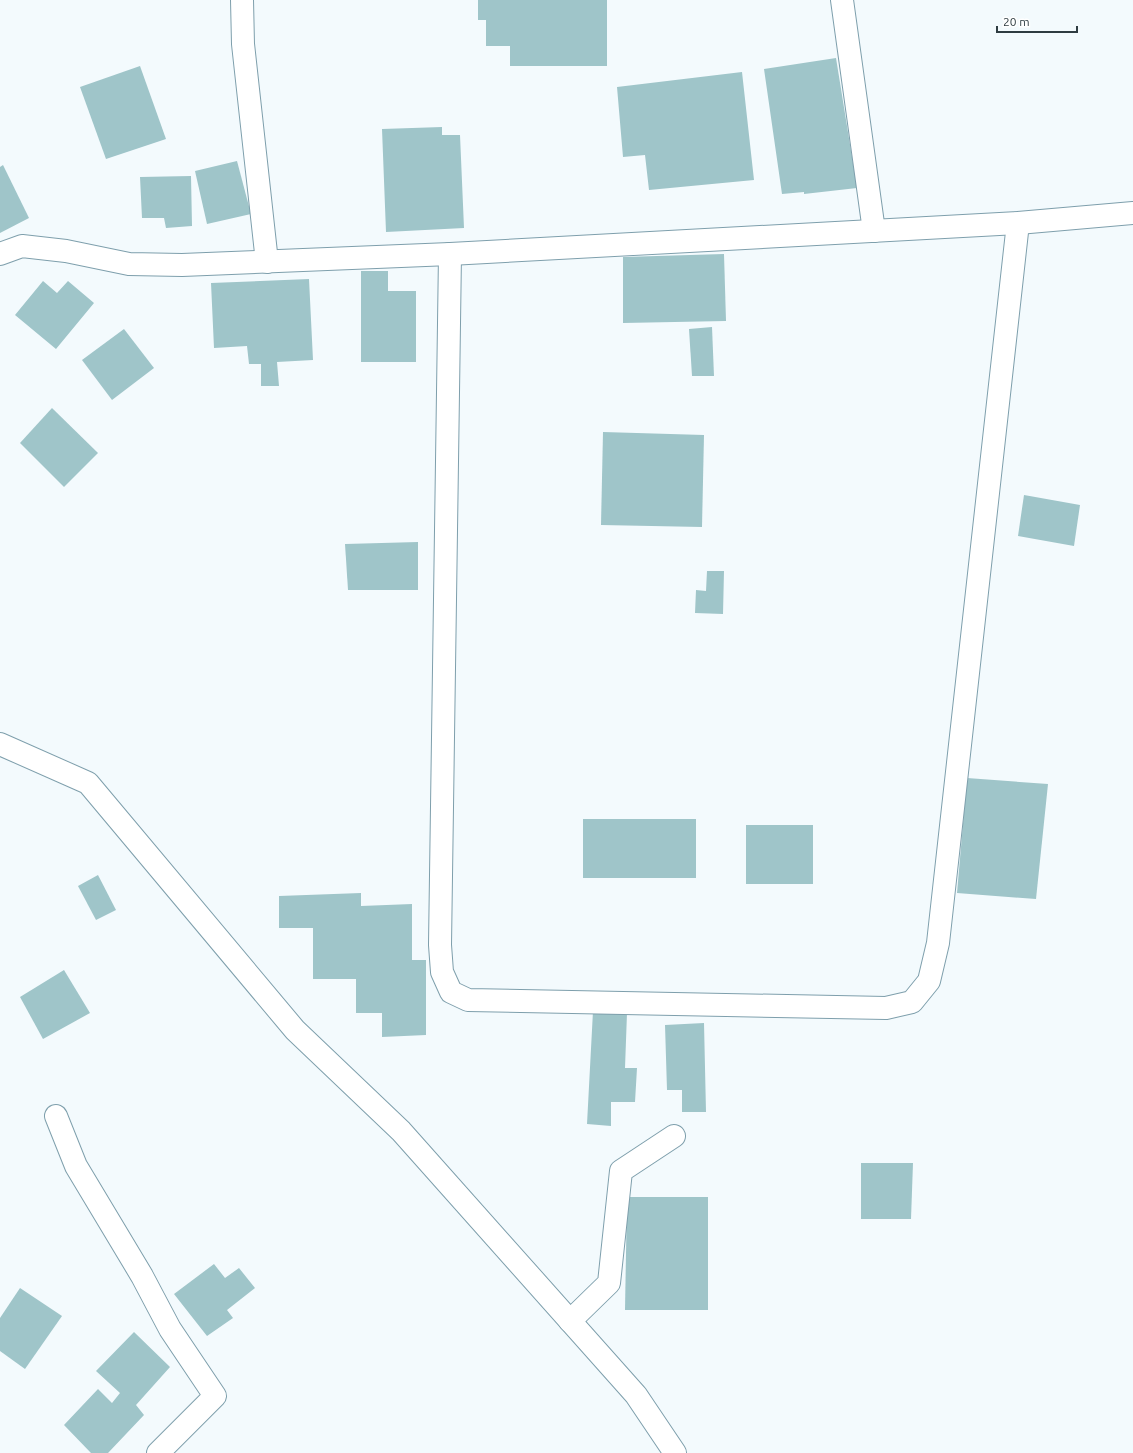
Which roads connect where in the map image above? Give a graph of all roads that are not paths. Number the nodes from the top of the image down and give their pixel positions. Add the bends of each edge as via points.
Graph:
1 (242, 0) edge
2 (842, 0) edge
3 (1133, 213) edge
4 (1018, 224) junction
5 (874, 231) junction
6 (0, 254) edge
7 (450, 254) junction
8 (266, 262) junction
9 (0, 744) edge
10 (56, 1116) dead end
11 (674, 1136) dead end
12 (570, 1321) junction
13 (158, 1453) edge
14 (675, 1453) edge

1 - 8 street via 243,44
2 - 5 street
3 - 4 street
4 - 5 street
4 - 7 street via 938,943 929,980 912,1002 886,1008 468,1000 451,992 442,972 440,945
5 - 7 street
6 - 8 street via 22,246 66,251 129,264
7 - 8 street
9 - 12 street via 88,783 295,1030 401,1131
10 - 13 street via 76,1166 170,1328 215,1396
11 - 12 street via 621,1171 609,1282
12 - 14 street via 636,1395

